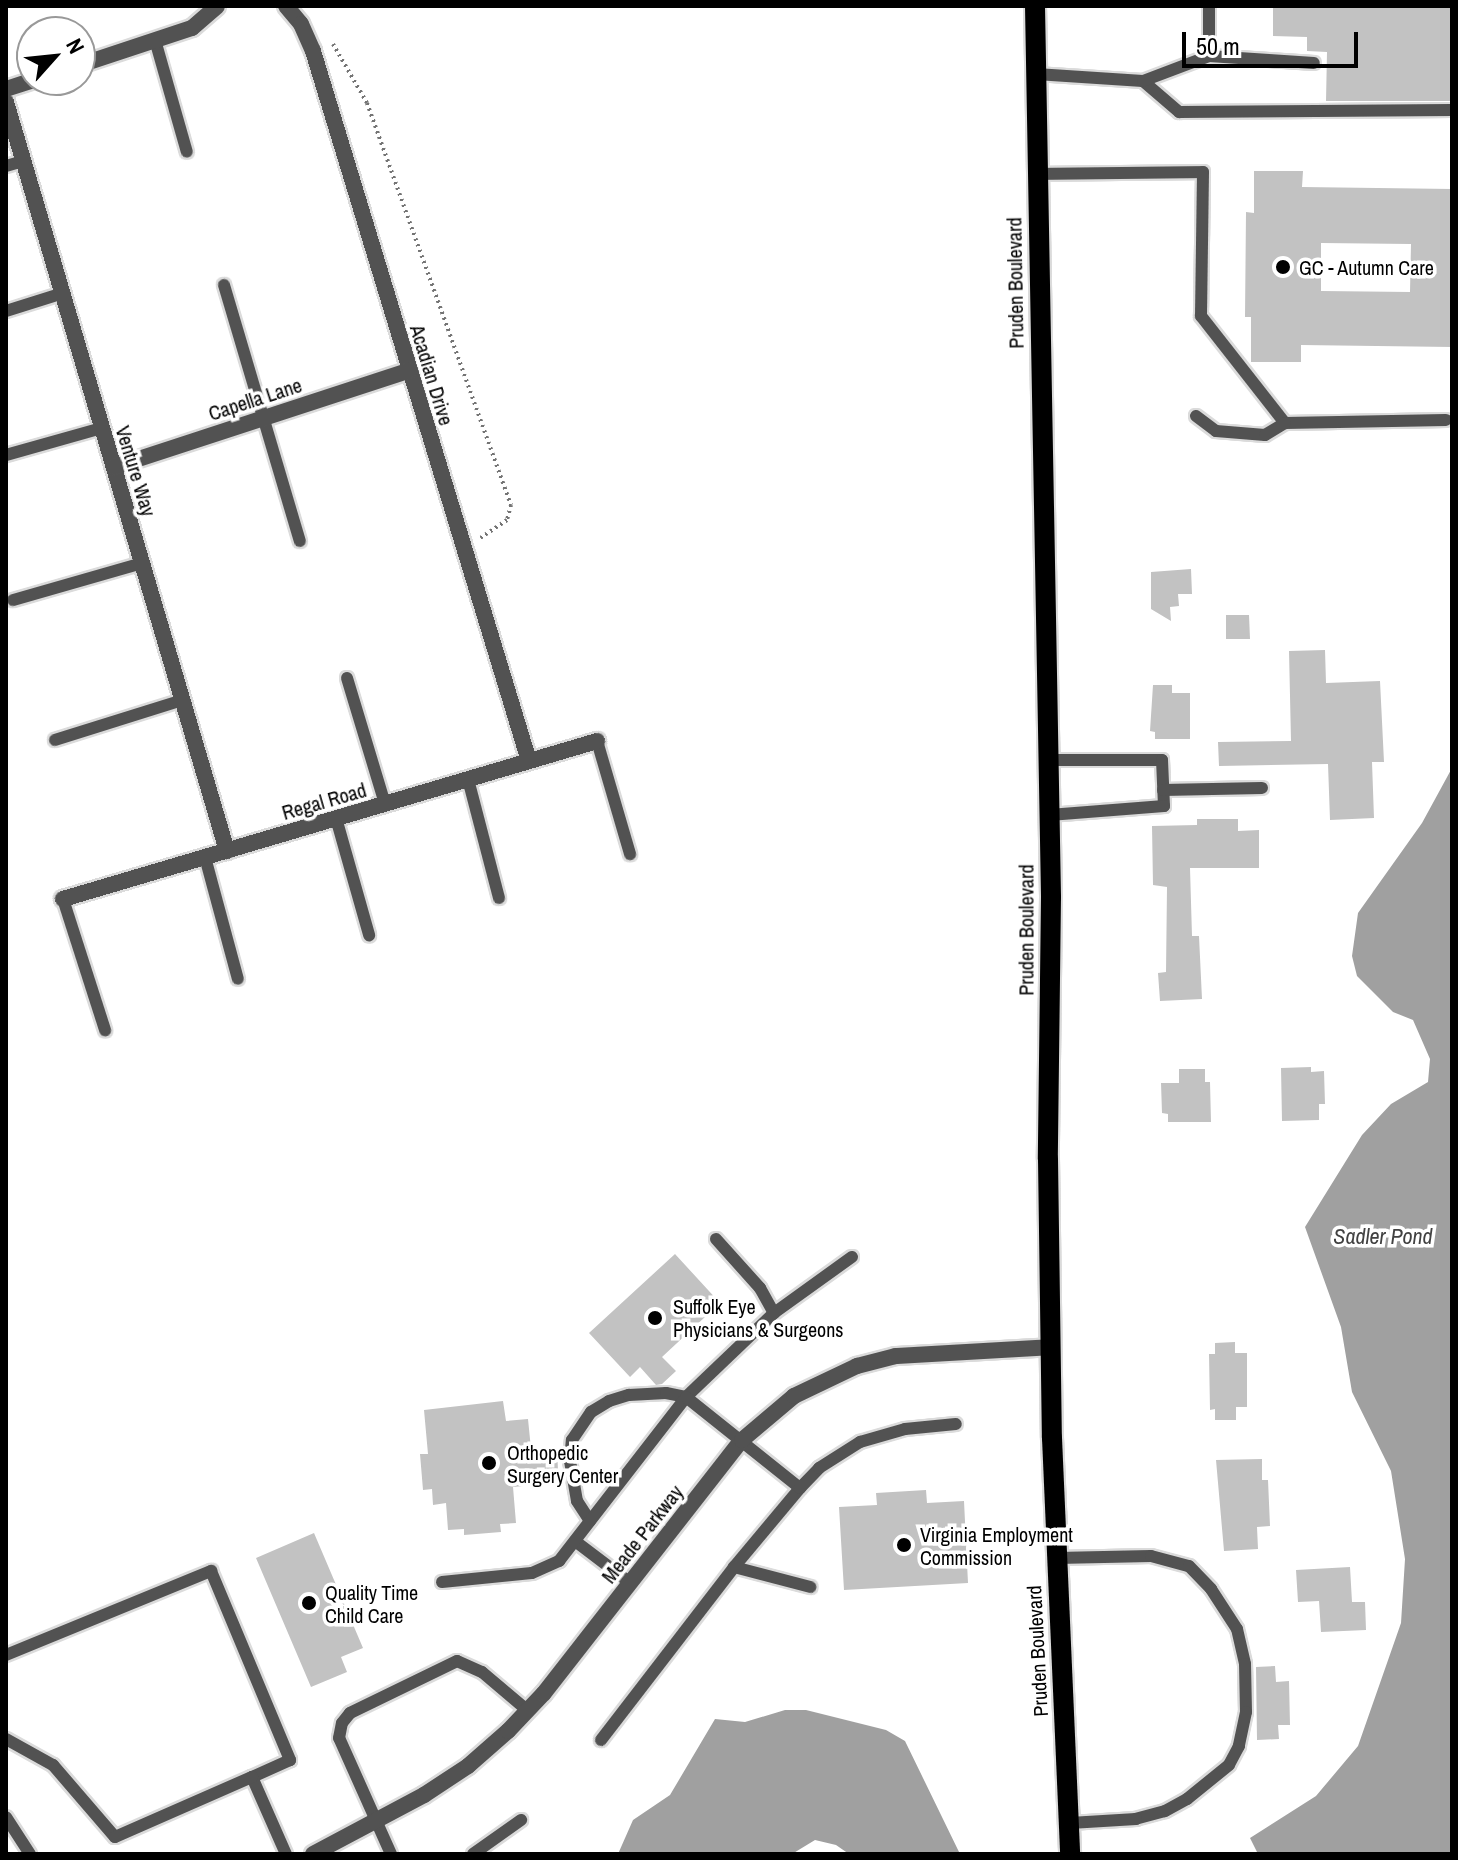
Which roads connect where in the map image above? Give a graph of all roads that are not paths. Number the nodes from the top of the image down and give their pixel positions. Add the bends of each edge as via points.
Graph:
1 (217, 6) edge
2 (286, 6) edge
3 (1035, 6) edge
4 (1209, 6) edge
5 (155, 40) junction
6 (1209, 56) junction
7 (96, 60) edge
8 (1314, 63) dead end
9 (1036, 74) junction
10 (1143, 81) junction
11 (6, 102) edge
12 (1452, 110) edge
13 (187, 152) dead end
14 (23, 161) junction
15 (6, 166) edge
16 (1038, 174) junction
17 (224, 285) dead end
18 (63, 293) junction
19 (6, 311) edge
20 (410, 370) junction
21 (1196, 416) dead end
22 (264, 418) junction
23 (1446, 420) dead end
24 (1285, 423) junction
25 (102, 428) junction
26 (6, 455) edge
27 (114, 467) junction
28 (300, 541) dead end
29 (142, 563) junction
30 (13, 600) dead end
31 (347, 678) dead end
32 (183, 700) junction
33 (55, 740) dead end
34 (597, 741) joint
35 (1048, 760) junction
36 (529, 761) junction
37 (468, 779) junction
38 (1262, 788) dead end
39 (1163, 790) junction
40 (385, 804) junction
41 (1049, 815) junction
42 (336, 818) junction
43 (227, 851) junction
44 (630, 854) dead end
45 (205, 857) junction
46 (499, 898) dead end
47 (63, 899) joint
48 (369, 935) dead end
49 (238, 979) dead end
50 (105, 1030) dead end
51 (716, 1239) dead end
52 (852, 1257) dead end
53 (774, 1313) junction
54 (1050, 1347) junction
55 (686, 1397) junction
56 (956, 1424) dead end
57 (742, 1440) junction
58 (800, 1488) junction
59 (590, 1521) junction
60 (575, 1541) junction
61 (1057, 1558) junction
62 (734, 1567) junction
63 (442, 1582) dead end
64 (629, 1582) junction
65 (810, 1587) dead end
66 (6, 1655) edge
67 (527, 1710) junction
68 (6, 1739) edge
69 (601, 1740) dead end
70 (252, 1777) junction
71 (6, 1817) edge
72 (521, 1820) dead end
73 (375, 1823) junction
74 (1070, 1823) junction
75 (30, 1854) edge
76 (286, 1854) edge
77 (313, 1854) edge
78 (391, 1854) edge
79 (473, 1854) edge
80 (1070, 1854) edge

1 - 5 street via 192,28
2 - 20 street, Acadian Drive via 313,51
3 - 9 main road, Pruden Boulevard
4 - 6 lane
5 - 7 street
5 - 13 lane
6 - 8 lane
6 - 10 lane
9 - 10 lane
9 - 16 main road, Pruden Boulevard
10 - 12 lane via 1179,112
11 - 14 street, Venture Way
14 - 15 lane
14 - 18 street, Venture Way
16 - 24 lane via 1203,172 1201,316
16 - 35 main road, Pruden Boulevard
17 - 22 lane
18 - 19 lane
18 - 25 street, Venture Way
20 - 22 street, Capella Lane
20 - 36 street, Acadian Drive
21 - 24 lane via 1216,431 1265,435
22 - 27 street, Capella Lane
22 - 28 lane
23 - 24 lane
25 - 26 lane
25 - 27 street, Venture Way
27 - 29 street, Venture Way
29 - 30 lane
29 - 32 street, Venture Way
31 - 40 lane
32 - 33 lane
32 - 43 street, Venture Way
34 - 36 street, Regal Road
34 - 44 lane
35 - 39 lane via 1162,760
35 - 41 main road, Pruden Boulevard
36 - 37 street, Regal Road
37 - 40 street, Regal Road
37 - 46 lane
38 - 39 lane
39 - 41 lane via 1164,806
40 - 42 street, Regal Road
41 - 54 main road, Pruden Boulevard
42 - 43 street, Regal Road
42 - 48 lane
43 - 45 street, Regal Road
45 - 47 street, Regal Road
45 - 49 lane
47 - 50 lane
51 - 53 lane via 760,1288
52 - 53 lane
53 - 55 lane
54 - 57 street, Meade Parkway via 896,1356 857,1366 794,1396
54 - 61 main road, Pruden Boulevard
55 - 57 lane
55 - 59 lane
55 - 59 lane via 629,1395 609,1401 585,1419 572,1440 570,1461 577,1501
56 - 58 lane via 905,1429 860,1442 819,1468
57 - 58 lane
57 - 64 street, Meade Parkway
58 - 62 lane
59 - 60 lane
60 - 63 lane via 545,1569
60 - 64 lane
61 - 74 main road, Pruden Boulevard
61 - 74 lane via 1151,1556 1189,1566 1237,1629 1245,1664 1246,1712 1229,1765 1165,1811 1136,1819
62 - 65 lane
62 - 69 lane
64 - 67 street, Meade Parkway
66 - 70 lane via 211,1571 290,1760
67 - 73 street, Meade Parkway via 468,1766
67 - 73 lane via 482,1672 457,1661 350,1713 339,1738
68 - 70 lane via 53,1765 115,1837
70 - 76 lane
71 - 75 lane
72 - 79 lane
73 - 77 street, Meade Parkway
73 - 78 lane
74 - 80 main road, Pruden Boulevard

